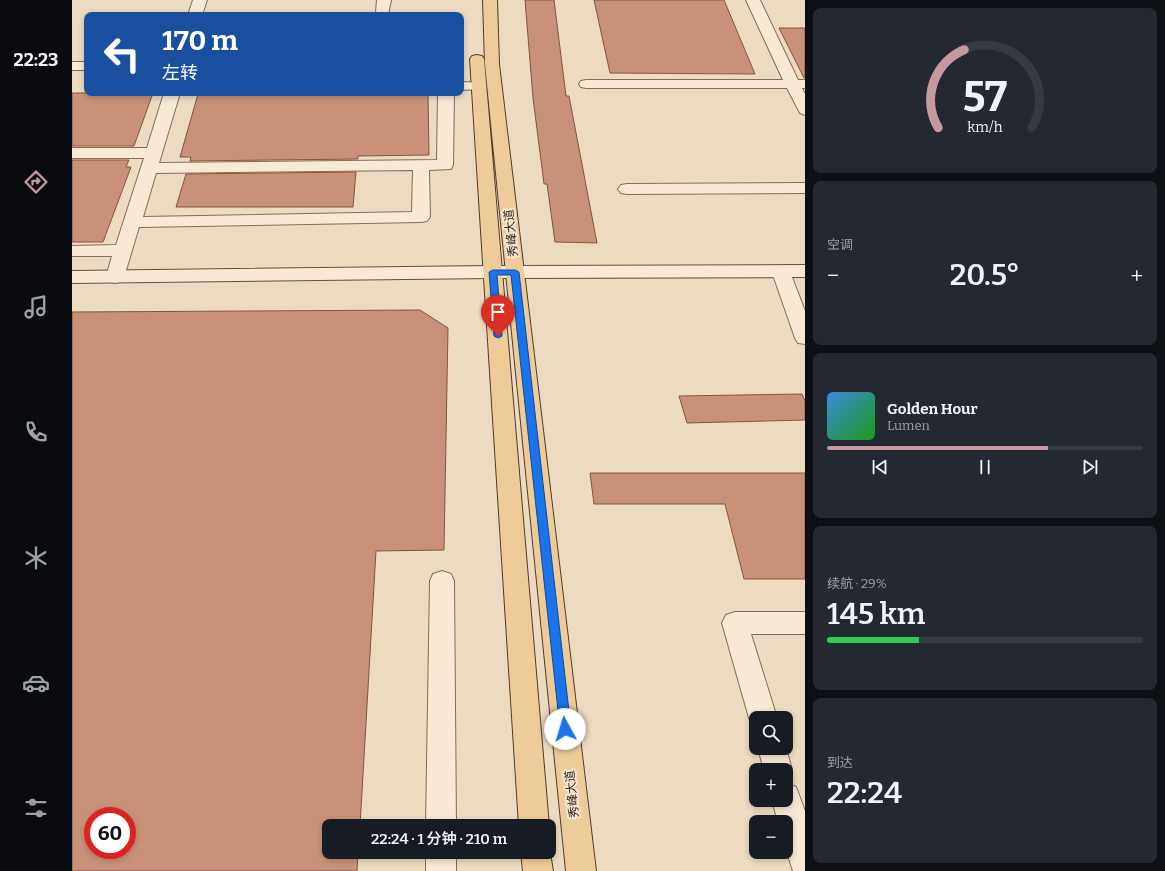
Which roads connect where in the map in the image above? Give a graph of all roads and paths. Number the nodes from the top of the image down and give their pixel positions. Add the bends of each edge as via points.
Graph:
1 (200, 0) edge
2 (475, 0) edge
3 (490, 0) edge
4 (753, 0) edge
5 (196, 12) edge
6 (72, 66) edge
7 (84, 66) edge
8 (586, 84) dead end
9 (799, 84) edge
10 (470, 86) edge
11 (171, 96) edge
12 (446, 96) edge
13 (805, 110) edge
14 (72, 153) edge
15 (151, 161) junction
16 (421, 165) junction
17 (805, 188) edge
18 (627, 189) dead end
19 (133, 222) junction
20 (124, 250) junction
21 (72, 251) edge
22 (493, 272) junction
23 (515, 272) junction
24 (781, 272) junction
25 (805, 272) edge
26 (72, 277) edge
27 (115, 277) junction
28 (805, 338) edge
29 (442, 581) dead end
30 (805, 623) edge
31 (761, 711) edge
32 (789, 807) edge
33 (442, 819) edge
34 (533, 819) edge
35 (441, 859) edge
36 (537, 859) edge
37 (805, 862) edge
38 (441, 871) edge
39 (538, 871) edge
40 (581, 871) edge

1 - 5 street
2 - 10 main road, 秀峰大道
3 - 23 main road, 秀峰大道 via 492,64
4 - 9 street
6 - 7 street
8 - 9 street
9 - 13 street
10 - 22 main road, 秀峰大道
11 - 15 street
12 - 16 street via 445,165
14 - 15 street
15 - 16 street
15 - 19 street
16 - 19 street via 421,217
17 - 18 street
19 - 20 street
20 - 21 street
20 - 27 street
22 - 23 street
22 - 27 street
22 - 34 main road, 秀峰大道
23 - 24 street
23 - 40 main road, 秀峰大道
24 - 25 street
24 - 28 street
26 - 27 street
29 - 33 street
30 - 31 street via 735,624
32 - 37 street
35 - 38 street
36 - 39 main road

